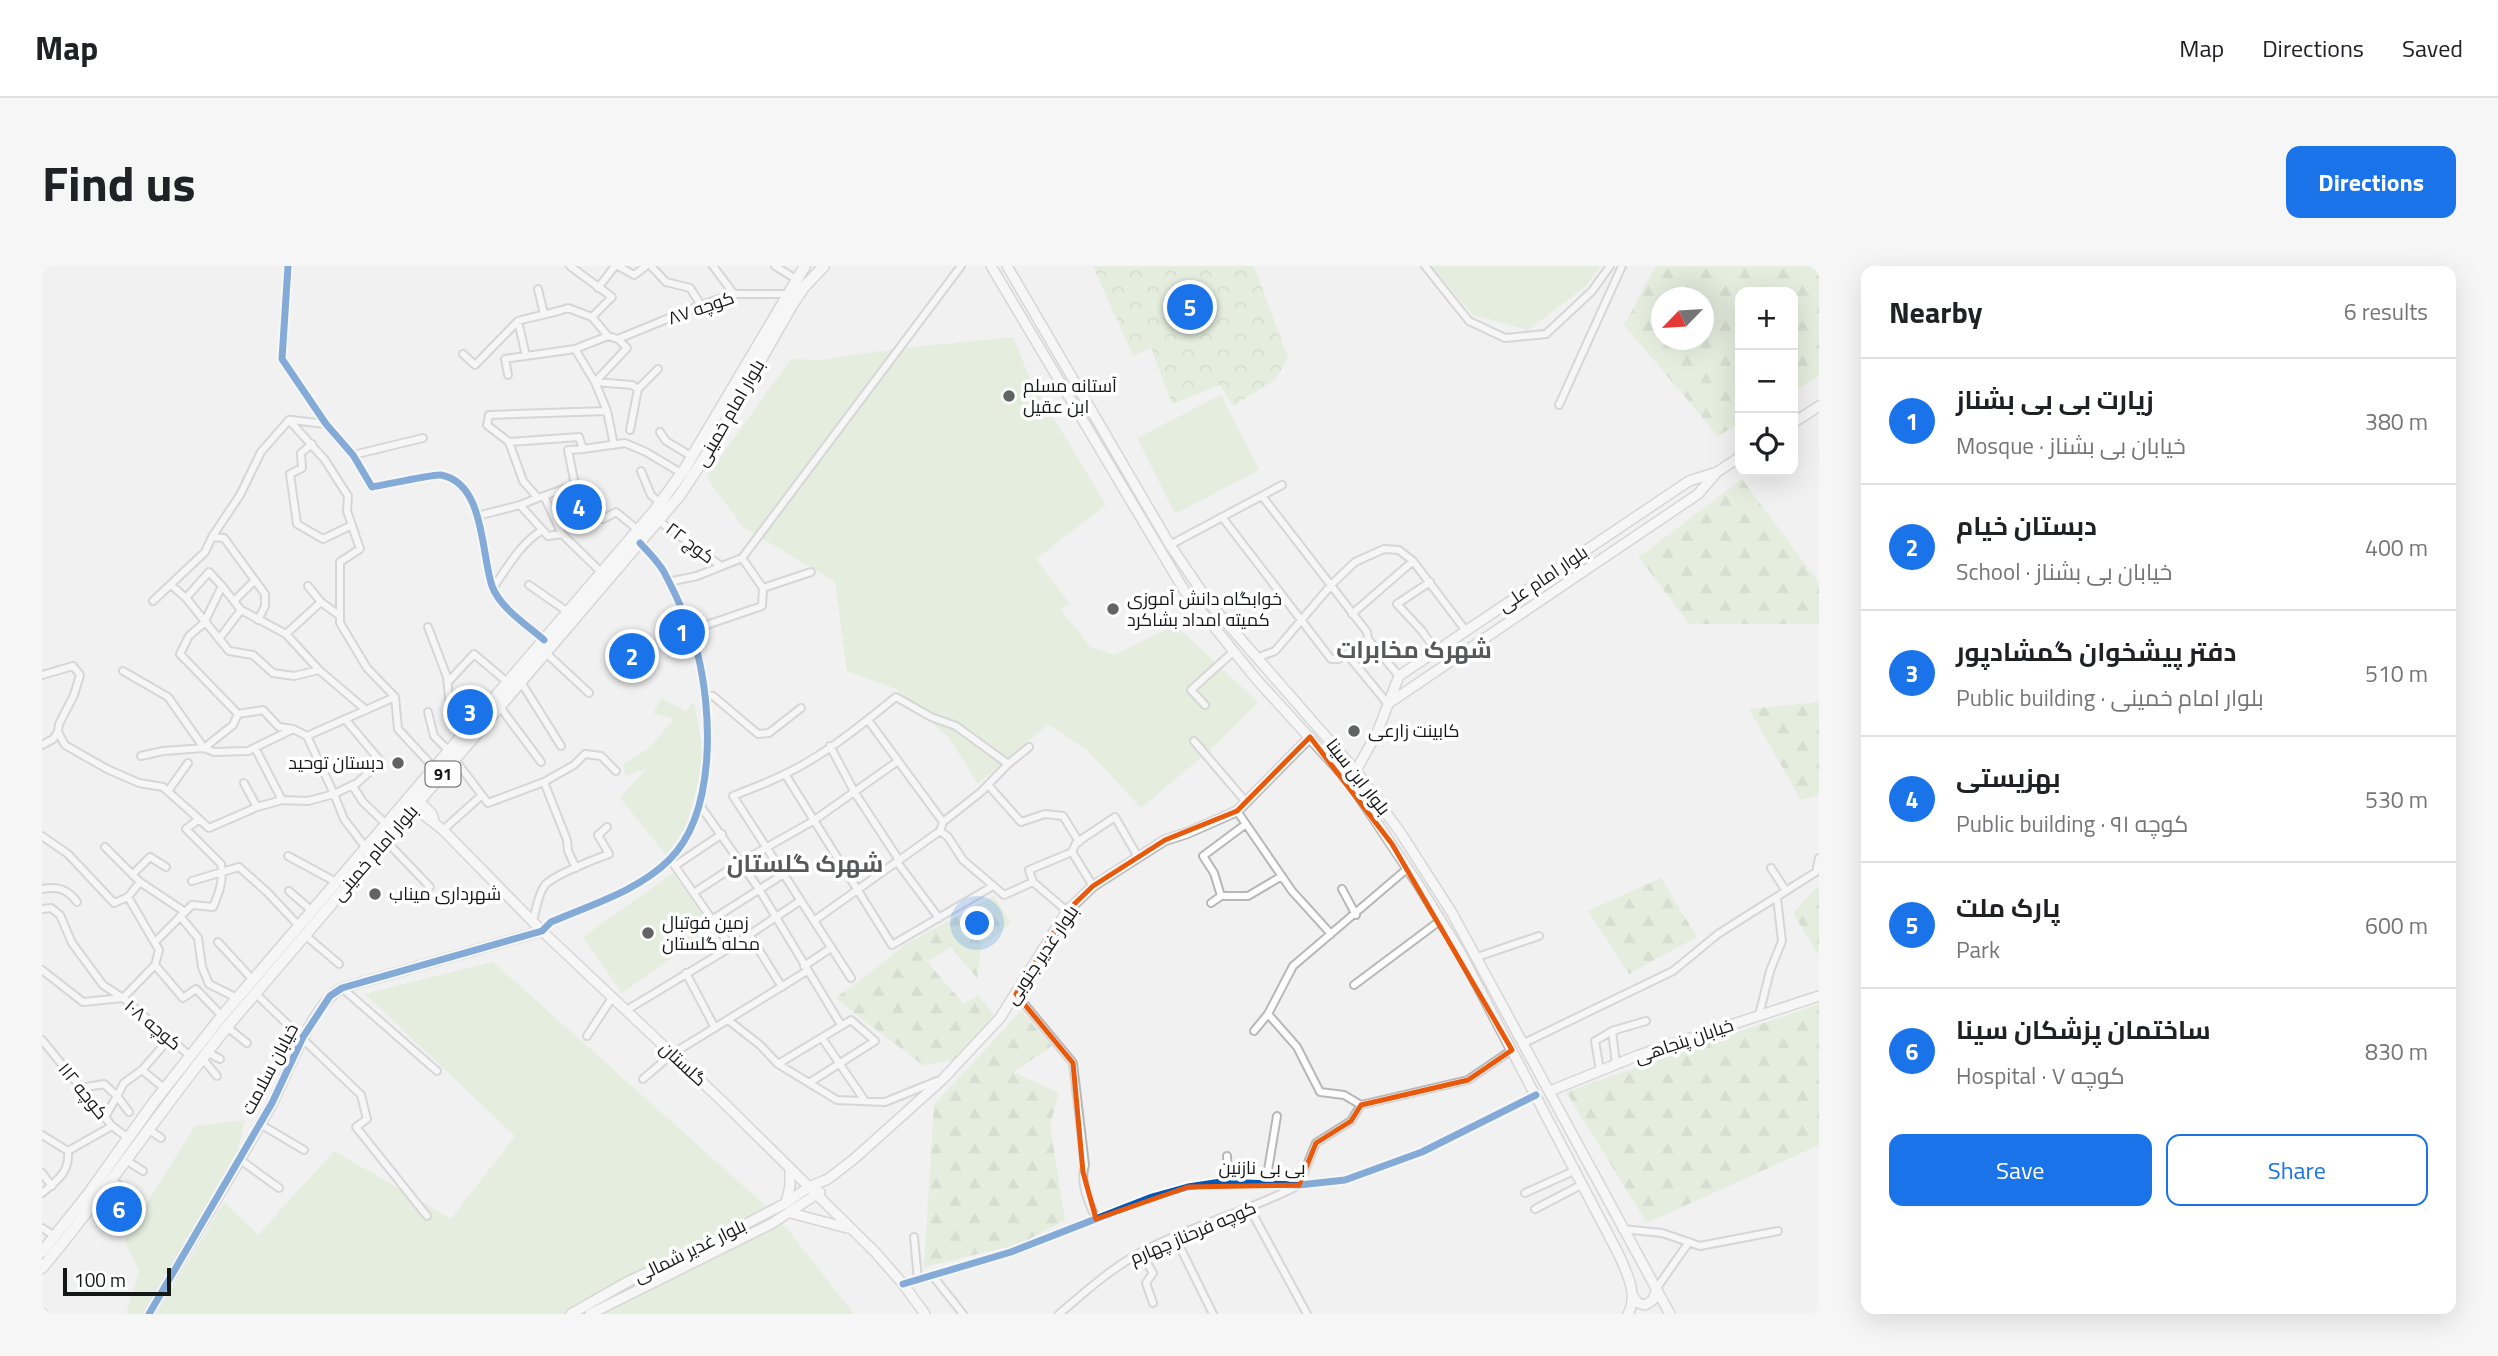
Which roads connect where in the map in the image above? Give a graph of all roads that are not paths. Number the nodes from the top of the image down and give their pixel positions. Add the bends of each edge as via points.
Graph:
1 (288, 266) edge
2 (570, 266) edge
3 (617, 266) edge
4 (649, 266) edge
5 (713, 266) edge
6 (775, 266) edge
7 (805, 266) edge
8 (824, 266) edge
9 (961, 266) edge
10 (991, 266) edge
11 (1007, 266) edge
12 (1425, 266) edge
13 (1610, 266) edge
14 (1622, 266) edge
15 (796, 279) junction
16 (598, 288) junction
17 (538, 289) dead end
18 (734, 294) junction
19 (787, 294) junction
20 (701, 305) junction
21 (544, 314) junction
22 (592, 317) junction
23 (517, 321) junction
24 (608, 336) junction
25 (618, 339) junction
26 (575, 349) junction
27 (463, 354) dead end
28 (526, 356) junction
29 (658, 369) dead end
30 (508, 375) dead end
31 (595, 382) junction
32 (638, 389) junction
33 (725, 398) junction
34 (736, 404) junction
35 (1559, 405) dead end
36 (1819, 406) edge
37 (607, 411) junction
38 (289, 420) junction
39 (1798, 420) edge
40 (326, 424) junction
41 (630, 429) dead end
42 (660, 432) dead end
43 (423, 438) dead end
44 (509, 442) junction
45 (312, 444) junction
46 (614, 445) junction
47 (583, 449) junction
48 (353, 455) junction
49 (691, 456) junction
50 (1735, 460) edge
51 (641, 471) dead end
52 (1717, 472) junction
53 (681, 473) junction
54 (1282, 485) dead end
55 (595, 495) dead end
56 (1262, 496) junction
57 (541, 497) junction
58 (660, 503) junction
59 (520, 505) junction
60 (477, 516) junction
61 (1222, 517) junction
62 (659, 521) junction
63 (352, 525) junction
64 (638, 530) junction
65 (541, 531) junction
66 (562, 534) junction
67 (212, 537) junction
68 (640, 543) junction
69 (1170, 545) junction
70 (742, 558) junction
71 (197, 560) junction
72 (1413, 561) junction
73 (721, 566) junction
74 (209, 572) junction
75 (811, 572) dead end
76 (601, 573) junction
77 (255, 580) junction
78 (668, 582) junction
79 (1430, 582) junction
80 (172, 584) junction
81 (1332, 584) junction
82 (529, 585) dead end
83 (222, 586) junction
84 (308, 586) dead end
85 (493, 588) junction
86 (763, 588) junction
87 (186, 598) junction
88 (153, 601) dead end
89 (234, 601) junction
90 (321, 602) junction
91 (241, 610) junction
92 (568, 612) junction
93 (1352, 614) junction
94 (340, 616) junction
95 (258, 621) junction
96 (1302, 621) junction
97 (204, 623) junction
98 (428, 627) dead end
99 (689, 631) junction
100 (1466, 631) junction
101 (286, 634) junction
102 (219, 639) junction
103 (1368, 639) junction
104 (548, 646) junction
105 (1436, 651) junction
106 (1233, 652) junction
107 (1347, 654) junction
108 (1256, 658) junction
109 (320, 670) junction
110 (123, 671) dead end
111 (42, 674) edge
112 (1399, 676) junction
113 (507, 682) junction
114 (521, 682) junction
115 (447, 683) junction
116 (589, 693) dead end
117 (704, 695) junction
118 (395, 697) junction
119 (1388, 704) junction
120 (1205, 705) dead end
121 (500, 707) junction
122 (801, 708) dead end
123 (366, 710) junction
124 (428, 712) dead end
125 (238, 714) junction
126 (345, 719) junction
127 (868, 720) junction
128 (293, 729) junction
129 (58, 732) junction
130 (463, 733) junction
131 (307, 736) junction
132 (1310, 737) junction
133 (1194, 741) dead end
134 (42, 745) edge
135 (561, 746) dead end
136 (830, 746) junction
137 (1029, 747) dead end
138 (204, 748) junction
139 (255, 748) junction
140 (452, 756) junction
141 (141, 757) dead end
142 (898, 761) junction
143 (541, 762) dead end
144 (188, 763) dead end
145 (1008, 764) junction
146 (434, 768) junction
147 (617, 771) dead end
148 (1356, 771) junction
149 (785, 774) junction
150 (1349, 781) junction
151 (544, 782) junction
152 (244, 783) dead end
153 (352, 785) junction
154 (988, 785) junction
155 (167, 791) junction
156 (855, 793) junction
157 (334, 794) junction
158 (482, 795) junction
159 (282, 800) junction
160 (413, 801) junction
161 (1246, 802) junction
162 (699, 804) junction
163 (257, 807) junction
164 (1237, 811) junction
165 (199, 819) junction
166 (813, 821) junction
167 (943, 822) junction
168 (386, 824) junction
169 (1246, 824) junction
170 (607, 827) dead end
171 (443, 830) junction
172 (940, 831) junction
173 (722, 834) junction
174 (42, 838) edge
175 (386, 841) junction
176 (1079, 842) junction
177 (105, 847) dead end
178 (366, 848) junction
179 (765, 848) junction
180 (1072, 852) junction
181 (288, 856) dead end
182 (1139, 857) junction
183 (1819, 858) edge
184 (670, 859) junction
185 (898, 861) junction
186 (741, 862) junction
187 (676, 866) junction
188 (166, 867) dead end
189 (1771, 867) dead end
190 (576, 868) junction
191 (1408, 868) junction
192 (222, 872) junction
193 (1818, 873) edge
194 (133, 874) junction
195 (782, 875) junction
196 (1282, 876) junction
197 (192, 881) dead end
198 (140, 882) junction
199 (336, 882) junction
200 (1033, 882) junction
201 (993, 886) junction
202 (1093, 886) junction
203 (430, 887) dead end
204 (42, 888) edge
205 (759, 889) junction
206 (857, 890) junction
207 (1342, 890) dead end
208 (289, 891) dead end
209 (1786, 891) junction
210 (695, 892) junction
211 (1222, 896) junction
212 (128, 897) junction
213 (1776, 898) junction
214 (800, 901) junction
215 (77, 902) dead end
216 (1211, 903) dead end
217 (42, 909) edge
218 (312, 911) junction
219 (1068, 911) junction
220 (183, 914) junction
221 (1356, 915) junction
222 (776, 918) junction
223 (939, 918) junction
224 (713, 919) junction
225 (815, 920) junction
226 (1441, 920) junction
227 (533, 921) junction
228 (302, 931) junction
229 (542, 931) junction
230 (749, 934) junction
231 (1331, 934) junction
232 (1539, 936) dead end
233 (155, 942) junction
234 (218, 942) dead end
235 (732, 947) junction
236 (831, 948) junction
237 (1477, 957) junction
238 (339, 964) dead end
239 (155, 965) junction
240 (806, 969) junction
241 (42, 970) edge
242 (686, 973) junction
243 (851, 978) dead end
244 (253, 980) junction
245 (1354, 985) dead end
246 (782, 987) junction
247 (342, 988) junction
248 (255, 993) junction
249 (1016, 994) junction
250 (1819, 996) edge
251 (123, 998) junction
252 (237, 998) junction
253 (612, 998) junction
254 (625, 1011) junction
255 (1268, 1014) junction
256 (1759, 1015) junction
257 (222, 1016) junction
258 (728, 1020) junction
259 (1646, 1021) dead end
260 (841, 1025) junction
261 (227, 1027) junction
262 (715, 1028) junction
263 (1254, 1031) dead end
264 (1612, 1031) junction
265 (587, 1036) dead end
266 (303, 1037) junction
267 (170, 1038) junction
268 (822, 1038) junction
269 (42, 1040) edge
270 (247, 1043) dead end
271 (1524, 1043) junction
272 (1512, 1049) junction
273 (672, 1054) junction
274 (204, 1055) junction
275 (190, 1056) junction
276 (220, 1059) dead end
277 (778, 1064) junction
278 (840, 1064) junction
279 (1616, 1064) junction
280 (142, 1070) junction
281 (1600, 1070) junction
282 (437, 1071) dead end
283 (184, 1072) junction
284 (217, 1076) dead end
285 (643, 1079) dead end
286 (943, 1079) junction
287 (809, 1083) junction
288 (81, 1088) junction
289 (1550, 1091) junction
290 (1536, 1095) junction
291 (117, 1096) junction
292 (172, 1096) junction
293 (865, 1101) junction
294 (1361, 1105) junction
295 (129, 1112) dead end
296 (1277, 1116) dead end
297 (105, 1117) junction
298 (260, 1124) junction
299 (112, 1126) junction
300 (149, 1129) junction
301 (42, 1135) edge
302 (128, 1138) junction
303 (162, 1139) dead end
304 (304, 1150) dead end
305 (68, 1151) junction
306 (1227, 1156) dead end
307 (239, 1159) junction
308 (126, 1160) junction
309 (790, 1168) junction
310 (1576, 1170) junction
311 (143, 1171) dead end
312 (42, 1173) edge
313 (828, 1179) junction
314 (112, 1180) junction
315 (1228, 1182) junction
316 (1266, 1182) junction
317 (1584, 1184) junction
318 (1298, 1185) junction
319 (52, 1186) junction
320 (809, 1187) junction
321 (279, 1188) dead end
322 (42, 1193) edge
323 (1525, 1193) dead end
324 (131, 1195) dead end
325 (818, 1196) junction
326 (786, 1203) junction
327 (1250, 1209) junction
328 (1535, 1209) dead end
329 (791, 1213) junction
330 (427, 1216) dead end
331 (1096, 1219) junction
332 (42, 1228) edge
333 (850, 1229) junction
334 (1622, 1229) junction
335 (1778, 1231) dead end
336 (55, 1236) junction
337 (914, 1237) dead end
338 (1175, 1237) junction
339 (1689, 1242) junction
340 (42, 1252) edge
341 (1140, 1252) junction
342 (42, 1268) edge
343 (932, 1275) junction
344 (918, 1280) junction
345 (903, 1284) junction
346 (1656, 1289) junction
347 (1632, 1295) junction
348 (1153, 1303) dead end
349 (149, 1314) edge
350 (571, 1314) edge
351 (590, 1314) edge
352 (925, 1314) edge
353 (963, 1314) edge
354 (1059, 1314) edge
355 (1213, 1314) edge
356 (1307, 1314) edge
357 (1628, 1314) edge
358 (1670, 1314) edge

1 - 40 street via 282,359
2 - 16 street
3 - 4 street via 634,275
3 - 16 street
4 - 20 street via 666,282 690,288
5 - 18 street
6 - 15 street
7 - 15 main road, بلوار امام خمینی / 91
8 - 34 main road, بلوار امام خمینی / 91 via 792,305
9 - 70 street
10 - 106 main road, بلوار ابن سینا via 1161,554
11 - 69 main road, بلوار ابن سینا
12 - 13 street via 1469,321 1505,338 1546,334 1592,291
14 - 35 street
15 - 19 main road, بلوار امام خمینی / 91
16 - 22 street via 612,297
17 - 21 street
18 - 19 street, کوچه ۸۷
18 - 20 street, کوچه ۸۷
19 - 33 main road, بلوار امام خمینی / 91
20 - 25 street, کوچه ۸۷
21 - 22 street via 568,308
21 - 23 street
22 - 24 street
23 - 27 street via 475,365
23 - 28 street
24 - 25 street
24 - 26 street
25 - 31 street via 627,348
26 - 28 street
26 - 31 street
28 - 30 street via 505,359
29 - 32 street
31 - 32 street
31 - 37 street
32 - 41 street
33 - 34 main road
33 - 49 main road, بلوار امام خمینی / 91
34 - 62 main road, بلوار امام خمینی / 91 via 695,475
36 - 39 main road
37 - 44 street via 489,415 487,425
37 - 46 street
38 - 40 street
38 - 45 street
38 - 67 street via 261,452
40 - 48 street
42 - 49 street
43 - 48 street
44 - 47 street via 579,436
44 - 57 street via 523,481
45 - 63 street via 348,496
45 - 63 street via 301,453 302,468 290,474 296,524 323,539
46 - 47 street
46 - 53 street via 625,443
47 - 57 street via 568,450 575,485
48 - 60 street via 372,487 441,475 460,485 474,503
49 - 53 main road, بلوار امام خمینی / 91
50 - 52 main road, بلوار امام علی
51 - 58 street via 651,495
52 - 100 main road, بلوار امام علی via 1689,481
52 - 119 main road, بلوار امام علی via 1698,494
53 - 58 main road, بلوار امام خمینی / 91
54 - 56 street
55 - 64 street via 603,519 616,512
56 - 61 street
56 - 81 street
57 - 59 street
57 - 66 street
58 - 64 main road, بلوار امام خمینی / 91
59 - 60 street
59 - 65 street
60 - 85 street
61 - 69 street
61 - 96 street
62 - 68 main road, بلوار امام خمینی / 91
62 - 73 street, کوچ ۲۲
63 - 94 street via 360,549 340,562
64 - 76 main road, بلوار امام خمینی / 91
65 - 66 street via 548,536
65 - 85 street via 516,554
66 - 76 street
67 - 71 street
67 - 77 street via 224,538
68 - 78 street
68 - 104 main road, بلوار امام خمینی / 91
69 - 108 main road, بلوار ابن سینا via 1211,605
70 - 73 street
70 - 86 street
71 - 74 street
71 - 80 street
72 - 79 street
72 - 81 street via 1399,550 1384,548 1354,562
72 - 93 street
73 - 78 street
74 - 83 street
74 - 87 street
75 - 86 street
76 - 92 main road, بلوار امام خمینی / 91
77 - 89 street
77 - 95 street via 265,594
78 - 99 street
79 - 100 street
79 - 105 street via 1397,604
80 - 87 street
80 - 88 street
81 - 93 street
81 - 96 street
82 - 92 street
83 - 89 street
83 - 97 street
84 - 90 street
85 - 104 street
86 - 99 street via 762,606
87 - 97 street
89 - 91 street
90 - 94 street
90 - 101 street
91 - 95 street
91 - 102 street
92 - 104 main road, بلوار امام خمینی / 91
93 - 103 street
94 - 118 street via 367,668
95 - 101 street
96 - 107 street via 1331,659
96 - 108 street via 1275,651
97 - 102 street
97 - 125 street via 189,636 180,654
98 - 115 street
99 - 117 street
100 - 105 main road, بلوار امام علی
101 - 109 street
102 - 109 street via 229,651 253,655 273,673 294,676
103 - 107 street
103 - 112 street
104 - 113 main road, بلوار امام خمینی / 91
104 - 114 main road, بلوار امام خمینی / 91
104 - 116 street
105 - 112 main road, بلوار امام علی
106 - 120 street via 1191,690
106 - 132 main road, بلوار ابن سینا
107 - 119 street
108 - 148 main road, بلوار ابن سینا
109 - 123 street
110 - 138 street via 168,697
111 - 129 street via 73,666 80,675
112 - 119 main road
113 - 115 street via 474,654
113 - 130 main road, بلوار امام خمینی / 91
114 - 121 main road, بلوار امام خمینی / 91
114 - 135 street
115 - 130 street via 450,708
117 - 122 street via 713,696 758,734 769,733
117 - 162 street via 708,754
118 - 123 street
118 - 146 street via 398,729
119 - 148 main road
121 - 140 main road, بلوار امام خمینی / 91
121 - 143 street
123 - 126 street
124 - 140 street via 434,736
125 - 128 street via 263,710 279,727
125 - 138 street via 233,725
126 - 131 street
126 - 153 street via 382,762
127 - 136 street
127 - 142 street
127 - 145 street via 896,697 956,726
128 - 131 street
128 - 139 street
129 - 134 street
129 - 155 street via 65,745 107,769
130 - 140 main road, بلوار امام خمینی / 91
131 - 157 street
132 - 150 main road, بلوار ابن سینا
132 - 161 main road, بلوار غدیر جنوبی
133 - 161 street
136 - 149 street
136 - 156 street
137 - 145 street
138 - 139 street via 214,752
138 - 141 street
139 - 159 street
140 - 146 main road, بلوار امام خمینی / 91
140 - 158 street
140 - 160 main road, بلوار امام خمینی / 91
142 - 156 street
142 - 167 street
144 - 155 street
145 - 154 street
146 - 160 main road, بلوار امام خمینی / 91
147 - 151 street via 601,756 585,754
148 - 150 main road
148 - 237 main road, بلوار ابن سینا via 1402,835
149 - 166 street
149 - 179 street via 733,796
150 - 191 main road, بلوار ابن سینا
151 - 158 street via 488,803
151 - 190 street
152 - 163 street
153 - 157 street
153 - 168 street
154 - 167 street
154 - 176 street via 1021,822 1045,814 1063,816
155 - 165 street
156 - 166 street
156 - 185 street
157 - 159 street via 308,801
157 - 178 street via 344,819
158 - 171 street
159 - 163 street
160 - 168 main road, بلوار امام خمینی / 91
160 - 171 main road, گلستان via 427,820
160 - 175 main road, بلوار امام خمینی / 91
161 - 164 main road, بلوار غدیر جنوبی
162 - 173 street
162 - 184 street
163 - 165 street via 209,828
164 - 169 street
164 - 182 main road, بلوار غدیر جنوبی via 1165,840
165 - 192 street via 186,829 221,864
166 - 179 street
166 - 206 street
167 - 172 street
168 - 178 main road, بلوار امام خمینی / 91
169 - 196 street
169 - 211 street via 1203,856
170 - 190 street via 598,835 609,854
171 - 227 main road, گلستان
172 - 185 street
172 - 201 street via 963,860
173 - 186 street
173 - 187 street
174 - 212 street via 68,855 114,903
175 - 203 street
175 - 228 main road, بلوار امام خمینی / 91
176 - 180 street
176 - 182 street via 1115,817
177 - 194 street
178 - 199 main road, بلوار امام خمینی / 91
179 - 186 street
179 - 195 street
180 - 200 street via 1029,870
180 - 202 street
181 - 199 street
182 - 202 main road, بلوار غدیر جنوبی
183 - 193 street
184 - 187 street
184 - 229 street via 639,882 551,922
185 - 206 street
185 - 223 street
186 - 205 street
186 - 210 street
187 - 210 street
188 - 194 street via 150,858
189 - 209 street
190 - 227 street via 547,883
191 - 221 street
191 - 226 main road, بلوار ابن سینا
192 - 197 street
192 - 220 street via 213,907 192,905
192 - 228 street via 239,867
193 - 209 street
194 - 198 street
195 - 205 street
195 - 214 street
196 - 211 street via 1248,896
196 - 231 street
198 - 212 street
198 - 220 street
199 - 218 main road, بلوار امام خمینی / 91
200 - 201 street via 1004,895
200 - 219 street
201 - 223 street
202 - 219 main road, بلوار غدیر جنوبی
204 - 215 street via 70,893
205 - 222 street
205 - 224 street
206 - 223 street via 891,945
206 - 225 street
207 - 221 street
208 - 218 street
209 - 213 street
210 - 224 street
211 - 216 street
212 - 233 street
213 - 256 street via 1782,941
213 - 271 street via 1718,934 1673,971
214 - 222 street
214 - 225 street
217 - 251 street via 51,908 60,915 72,943 103,985
218 - 228 main road, بلوار امام خمینی / 91
219 - 249 main road, بلوار غدیر جنوبی
220 - 233 street
220 - 252 street via 198,938 209,984
221 - 231 street
222 - 230 street
222 - 240 street
224 - 235 street
225 - 236 street
226 - 245 street
226 - 272 main road, بلوار ابن سینا
227 - 229 main road, گلستان
228 - 238 street
228 - 244 main road, بلوار امام خمینی / 91
228 - 248 main road, بلوار امام خمینی / 91
229 - 247 main road
229 - 253 main road, گلستان
230 - 235 street
230 - 246 street
231 - 255 street via 1293,966
232 - 237 street
233 - 239 street via 159,950
234 - 244 street
235 - 242 street
236 - 240 street
236 - 243 street
237 - 271 main road, بلوار ابن سینا
239 - 251 street
239 - 257 street via 183,998 196,989
240 - 246 street
240 - 260 street
241 - 251 street, کوچه ۱۰۸ via 83,1002
242 - 254 street
242 - 262 street
244 - 252 main road, بلوار امام خمینی / 91
246 - 258 street
247 - 266 main road, خیابان سلامت via 330,996
247 - 282 street
248 - 261 main road, بلوار امام خمینی / 91
248 - 266 street
249 - 286 main road, بلوار غدیر جنوبی
249 - 331 street via 1073,1063 1086,1195
250 - 256 main road, خیابان پنجاهی
251 - 267 street, کوچه ۱۰۸
252 - 257 main road, بلوار امام خمینی / 91
253 - 254 main road, گلستان
253 - 265 street
254 - 273 main road, گلستان
255 - 263 street
255 - 294 street via 1297,1048 1320,1092 1344,1095
256 - 279 main road, خیابان پنجاهی
257 - 275 main road, بلوار امام خمینی / 91
258 - 262 street
258 - 277 street
259 - 264 street
260 - 268 street
260 - 278 street via 851,1020 875,1041
261 - 270 street
261 - 274 main road, بلوار امام خمینی / 91
262 - 273 street
264 - 279 street
264 - 281 street via 1595,1041
266 - 298 main road, خیابان سلامت
266 - 330 street via 360,1095 367,1119 356,1127
267 - 275 street, کوچه ۱۰۸
267 - 280 street
268 - 277 street
268 - 278 street
269 - 288 street, کوچه ۱۱۲
271 - 289 main road, بلوار ابن سینا
272 - 290 main road, بلوار ابن سینا
272 - 294 street via 1468,1080
273 - 285 street
273 - 309 main road, گلستان
274 - 276 street
274 - 283 main road, بلوار امام خمینی / 91
274 - 284 street
275 - 283 main road, بلوار امام خمینی / 91
277 - 287 street
278 - 287 street
278 - 293 street
279 - 281 main road, خیابان پنجاهی
280 - 291 street via 124,1083
280 - 292 street
281 - 289 main road, خیابان پنجاهی
283 - 292 main road, بلوار امام خمینی / 91
283 - 292 main road, بلوار امام خمینی / 91 via 182,1090
286 - 293 street via 885,1102
286 - 313 main road, بلوار غدیر جنوبی
287 - 293 street via 837,1100
288 - 291 street via 104,1084
288 - 297 street, کوچه ۱۱۲
289 - 334 main road, بلوار ابن سینا
290 - 310 main road, بلوار ابن سینا
290 - 318 street, بی بی نازنین via 1378,1169 1345,1180
291 - 295 street
291 - 297 street
292 - 300 main road, بلوار امام خمینی / 91
292 - 302 main road, بلوار امام خمینی / 91
294 - 318 street via 1351,1121 1315,1143
296 - 316 street
297 - 299 street, کوچه ۱۱۲
298 - 304 street
298 - 307 main road, خیابان سلامت
299 - 302 street, کوچه ۱۱۲
299 - 305 street
300 - 303 street
300 - 308 main road, بلوار امام خمینی / 91
301 - 305 street
302 - 336 main road, بلوار امام خمینی / 91
305 - 319 street via 67,1170
306 - 315 street
307 - 321 street
307 - 349 main road, خیابان سلامت
308 - 311 street
308 - 314 main road, بلوار امام خمینی / 91
309 - 320 main road, گلستان
309 - 326 main road
310 - 317 main road, بلوار ابن سینا
310 - 323 street
312 - 319 street
313 - 320 main road, بلوار غدیر جنوبی
313 - 325 main road, بلوار غدیر جنوبی
314 - 324 street
314 - 342 main road, بلوار امام خمینی / 91
315 - 316 street, بی بی نازنین
315 - 331 street, بی بی نازنین via 1152,1197
316 - 318 street, بی بی نازنین
317 - 328 street
317 - 347 main road, بلوار ابن سینا via 1628,1276
318 - 327 street, کوچه فرحناز چهارم
319 - 322 street
320 - 325 main road, گلستان
320 - 326 main road, بلوار غدیر شمالی
325 - 329 main road, بلوار غدیر شمالی
325 - 333 main road, گلستان
326 - 350 main road, بلوار غدیر شمالی
327 - 338 street, کوچه فرحناز چهارم
327 - 356 street
329 - 333 main road
329 - 351 main road, بلوار غدیر شمالی
331 - 343 street, بی بی نازنین via 1011,1252
332 - 336 street
333 - 345 main road, گلستان
334 - 339 street via 1662,1233
334 - 346 main road, بلوار ابن سینا
335 - 339 street via 1699,1246
336 - 340 main road, بلوار امام خمینی / 91
337 - 344 street
338 - 341 street, کوچه فرحناز چهارم
338 - 355 street
339 - 346 street
341 - 348 street via 1153,1273 1146,1283
341 - 354 street, کوچه فرحناز چهارم
343 - 344 street, بی بی نازنین
343 - 353 street
344 - 345 street, بی بی نازنین
345 - 352 main road, گلستان
346 - 347 main road via 1648,1304 1638,1303
346 - 358 main road, بلوار ابن سینا
347 - 357 main road, بلوار ابن سینا

